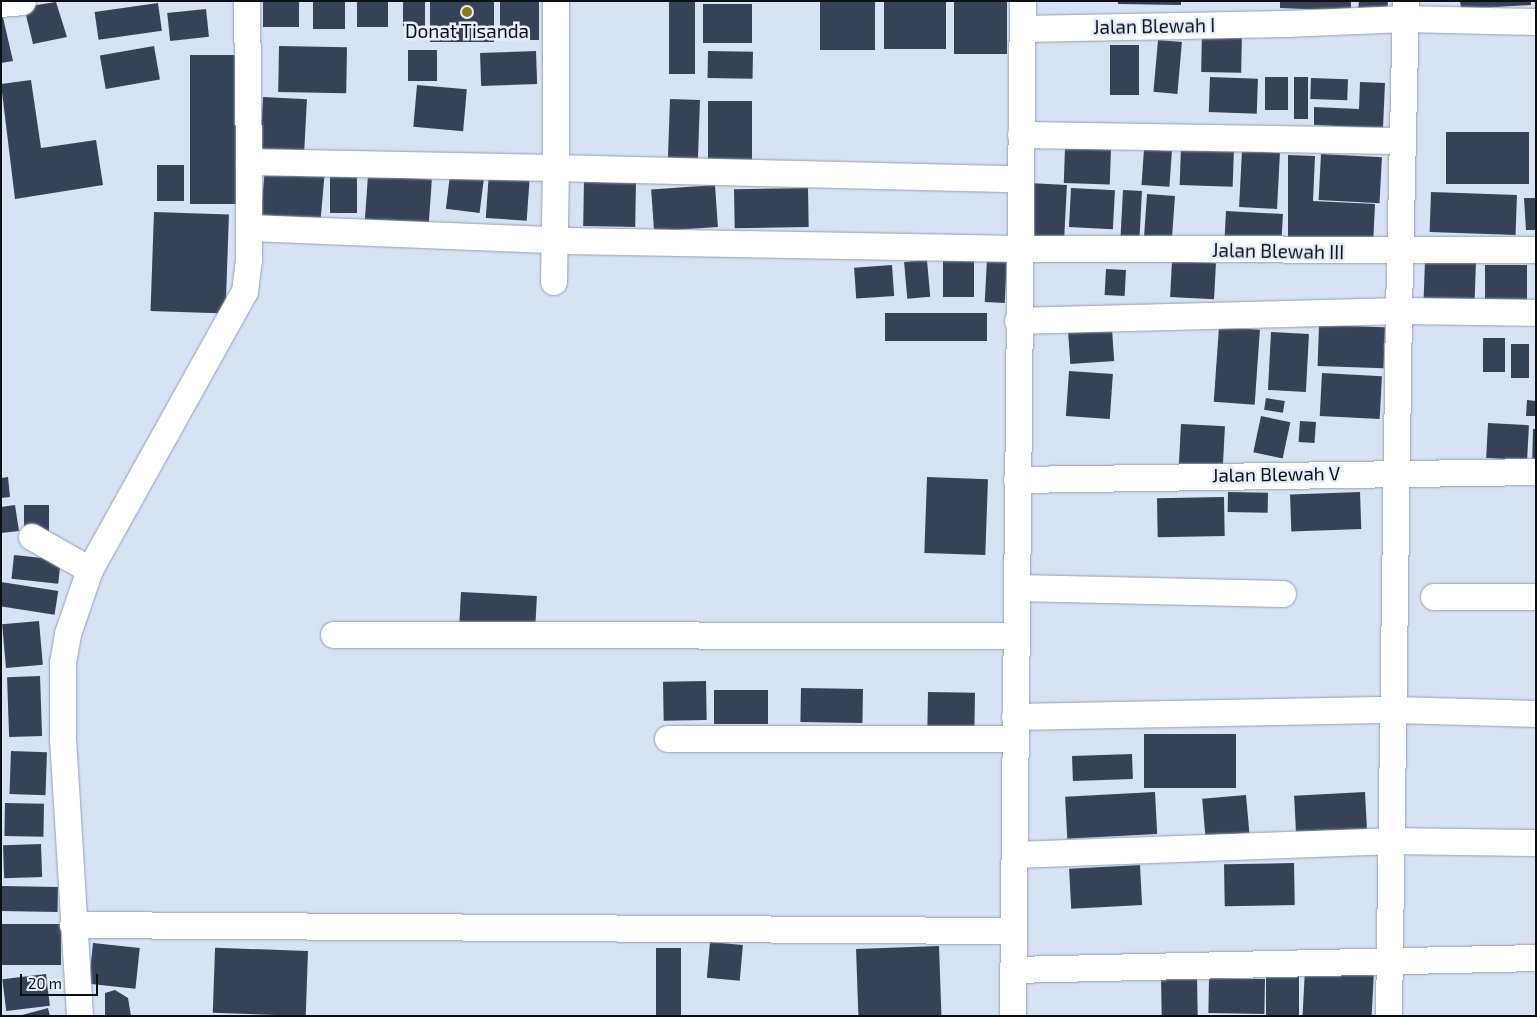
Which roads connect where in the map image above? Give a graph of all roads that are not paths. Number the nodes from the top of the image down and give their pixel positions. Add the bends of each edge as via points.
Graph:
1 (22, 1) edge
2 (247, 1) edge
3 (556, 1) edge
4 (1023, 1) edge
5 (1, 3) edge
6 (1405, 10) edge
7 (1536, 22) edge
8 (1023, 29) junction
9 (1021, 135) junction
10 (1400, 141) junction
11 (249, 162) junction
12 (556, 168) junction
13 (1020, 179) junction
14 (250, 228) junction
15 (555, 240) junction
16 (1020, 249) junction
17 (1536, 250) edge
18 (1399, 253) junction
19 (554, 282) dead end
20 (1399, 311) junction
21 (1536, 313) edge
22 (1018, 321) junction
23 (1396, 471) junction
24 (1536, 472) edge
25 (1017, 480) junction
26 (32, 537) dead end
27 (90, 570) junction
28 (1018, 588) junction
29 (1283, 594) dead end
30 (1434, 597) dead end
31 (1536, 597) edge
32 (334, 634) dead end
33 (1015, 636) junction
34 (1394, 710) junction
35 (1536, 714) edge
36 (1016, 728) junction
37 (668, 738) dead end
38 (1389, 841) junction
39 (1536, 842) edge
40 (1016, 855) junction
41 (73, 925) junction
42 (1014, 931) junction
43 (1536, 958) edge
44 (1390, 962) junction
45 (1013, 970) junction
46 (80, 1016) edge
47 (1013, 1016) edge
48 (1389, 1016) edge

1 - 5 street
2 - 11 street
3 - 12 street
4 - 8 street
6 - 7 street, Jalan Blewah I
6 - 8 street, Jalan Blewah I via 1286,24
6 - 10 street
8 - 9 street
9 - 10 street
9 - 13 street
10 - 18 street
11 - 12 street
11 - 14 street
12 - 13 street
12 - 15 street
13 - 16 street
14 - 15 street, Jalan Blewah III
14 - 27 street via 248,276 238,309
15 - 16 street, Jalan Blewah III
15 - 19 street
16 - 18 street, Jalan Blewah III
16 - 22 street
17 - 18 street, Jalan Blewah III
18 - 20 street
20 - 21 street
20 - 22 street
20 - 23 street
22 - 25 street
23 - 24 street, Jalan Blewah V
23 - 25 street, Jalan Blewah V
23 - 34 street
25 - 28 street
26 - 27 street
27 - 41 street via 63,663
28 - 29 street
28 - 33 street
30 - 31 street
32 - 33 street
33 - 36 street
34 - 35 street
34 - 36 street
34 - 38 street
36 - 37 street
36 - 40 street
38 - 39 street
38 - 40 street
38 - 44 street
40 - 42 street
41 - 42 street
41 - 46 street
42 - 45 street
43 - 44 street
44 - 45 street
44 - 48 street
45 - 47 street

